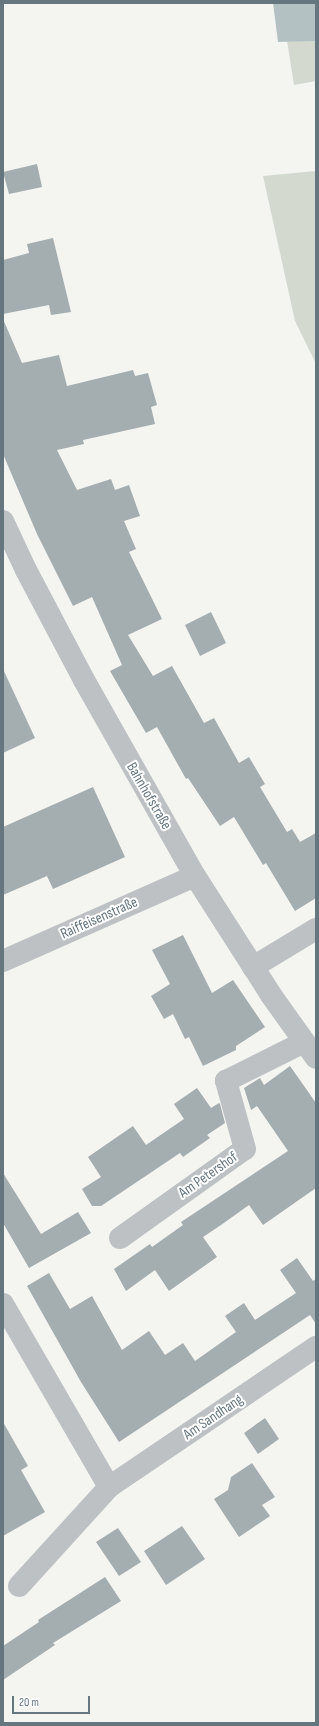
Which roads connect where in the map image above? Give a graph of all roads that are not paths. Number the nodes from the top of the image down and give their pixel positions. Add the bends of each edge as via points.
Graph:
1 (3, 521) edge
2 (195, 876) junction
3 (316, 929) edge
4 (3, 961) edge
5 (253, 967) junction
6 (310, 1050) edge
7 (120, 1238) dead end
8 (3, 1304) edge
9 (316, 1347) edge
10 (109, 1487) junction
11 (19, 1586) dead end

1 - 2 street, Bahnhofstraße via 26,570 112,731
2 - 4 street, Raiffeisenstraße
2 - 5 street, Bahnhofstraße
3 - 5 street
5 - 6 street, Bahnhofstraße
6 - 7 street, Am Petershof via 226,1081 245,1149
8 - 10 street
9 - 10 street, Am Sandhang
10 - 11 street, Am Sandhang

